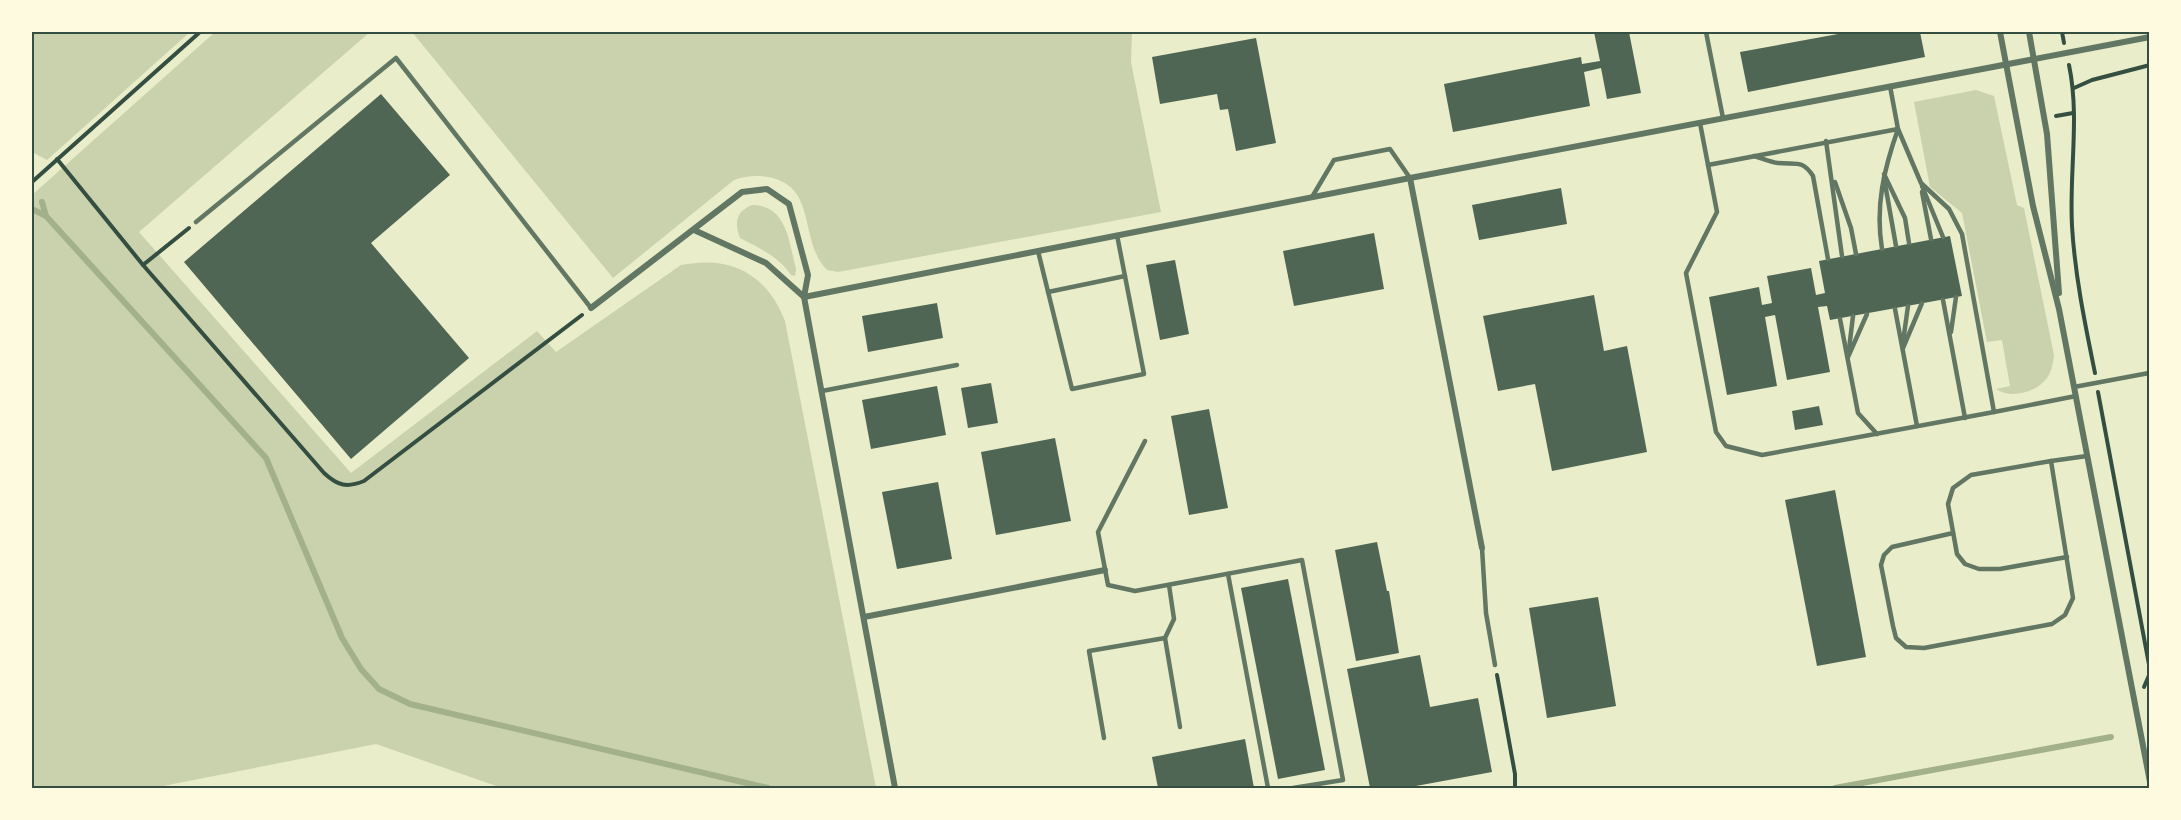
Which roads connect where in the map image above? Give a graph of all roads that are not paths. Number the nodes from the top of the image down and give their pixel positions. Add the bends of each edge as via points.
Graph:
1 (1706, 32) edge
2 (2000, 32) edge
3 (2029, 32) edge
4 (2150, 37) edge
5 (2035, 58) junction
6 (2007, 64) junction
7 (1890, 86) junction
8 (1723, 118) junction
9 (1700, 123) junction
10 (1898, 129) junction
11 (1826, 141) junction
12 (1751, 155) junction
13 (1708, 165) junction
14 (1883, 172) junction
15 (1832, 174) junction
16 (1410, 178) junction
17 (1921, 183) junction
18 (1312, 197) junction
19 (196, 222) road end
20 (694, 230) junction
21 (1117, 236) junction
22 (1943, 237) dead end
23 (1931, 239) dead end
24 (1910, 243) dead end
25 (1896, 246) dead end
26 (1882, 249) dead end
27 (1038, 251) junction
28 (1856, 254) dead end
29 (1842, 256) dead end
30 (1828, 259) dead end
31 (1125, 276) junction
32 (1048, 292) junction
33 (804, 297) junction
34 (1956, 297) dead end
35 (1944, 300) dead end
36 (1922, 303) dead end
37 (1908, 306) dead end
38 (591, 308) joint
39 (1894, 309) dead end
40 (2059, 309) junction
41 (1867, 314) dead end
42 (1854, 316) dead end
43 (1840, 319) dead end
44 (1950, 338) junction
45 (1903, 348) junction
46 (1848, 357) junction
47 (957, 365) dead end
48 (2149, 373) edge
49 (2074, 387) junction
50 (822, 391) junction
51 (2076, 396) junction
52 (1994, 412) junction
53 (1965, 418) junction
54 (1917, 426) junction
55 (1877, 434) junction
56 (1144, 441) dead end
57 (2087, 456) junction
58 (2051, 461) junction
59 (1953, 533) junction
60 (1482, 548) joint
61 (2067, 557) junction
62 (1105, 570) junction
63 (1228, 574) junction
64 (1169, 585) junction
65 (864, 618) junction
66 (1165, 638) junction
67 (1495, 665) road end
68 (1180, 727) dead end
69 (1104, 738) dead end
70 (2150, 782) edge
71 (895, 789) edge
72 (1268, 789) edge
73 (1293, 789) edge

1 - 8 lane
2 - 6 street
3 - 5 street
4 - 5 street
5 - 6 street
5 - 40 street via 2050,166
6 - 7 street
6 - 40 street via 2034,206
7 - 8 street
7 - 10 lane
8 - 9 street
9 - 13 lane
9 - 16 street
10 - 11 lane
10 - 14 lane
10 - 17 lane
11 - 12 lane
11 - 15 lane
12 - 13 lane
12 - 30 lane via 1806,166 1813,176
13 - 55 lane via 1717,212 1686,273 1716,432 1726,446 1762,455
14 - 24 lane via 1905,218
14 - 25 lane
14 - 26 lane via 1878,223
15 - 28 lane
15 - 29 lane
16 - 18 street
16 - 18 lane via 1390,150 1334,160
16 - 60 street
17 - 22 lane
17 - 23 lane
17 - 52 lane via 1949,208 1962,234
18 - 21 street
19 - 38 lane via 396,58
20 - 33 street via 766,263
20 - 33 street via 742,192 768,189 779,194 794,216 804,255 808,275
20 - 38 street
21 - 27 street
21 - 31 lane
27 - 32 lane
27 - 33 street
31 - 32 lane
31 - 32 lane via 1144,374 1072,389
33 - 50 street
34 - 44 lane
35 - 44 lane
36 - 45 lane
37 - 45 lane
39 - 45 lane
40 - 49 street
41 - 46 lane
42 - 46 lane
43 - 46 lane
44 - 53 lane
45 - 54 lane
46 - 55 lane via 1858,413
47 - 50 lane
48 - 49 lane
49 - 51 street
50 - 65 street
51 - 52 lane
51 - 57 street
52 - 53 lane
53 - 54 lane
54 - 55 lane
56 - 62 lane via 1098,532
57 - 58 lane
57 - 70 street
58 - 59 lane via 1971,476 1953,488 1948,504
58 - 61 lane
59 - 61 lane via 1957,554 1965,564 1979,569
59 - 61 lane via 1892,547 1884,555 1881,566 1893,626 1896,638 1906,647 1924,648 2052,624 2065,615 2073,598
60 - 67 lane via 1486,613
62 - 64 lane via 1108,585 1135,591
62 - 65 street
63 - 64 lane
63 - 72 lane
63 - 73 lane via 1302,560 1343,780
64 - 66 lane via 1174,619
65 - 71 street
66 - 68 lane
66 - 69 lane via 1089,651

